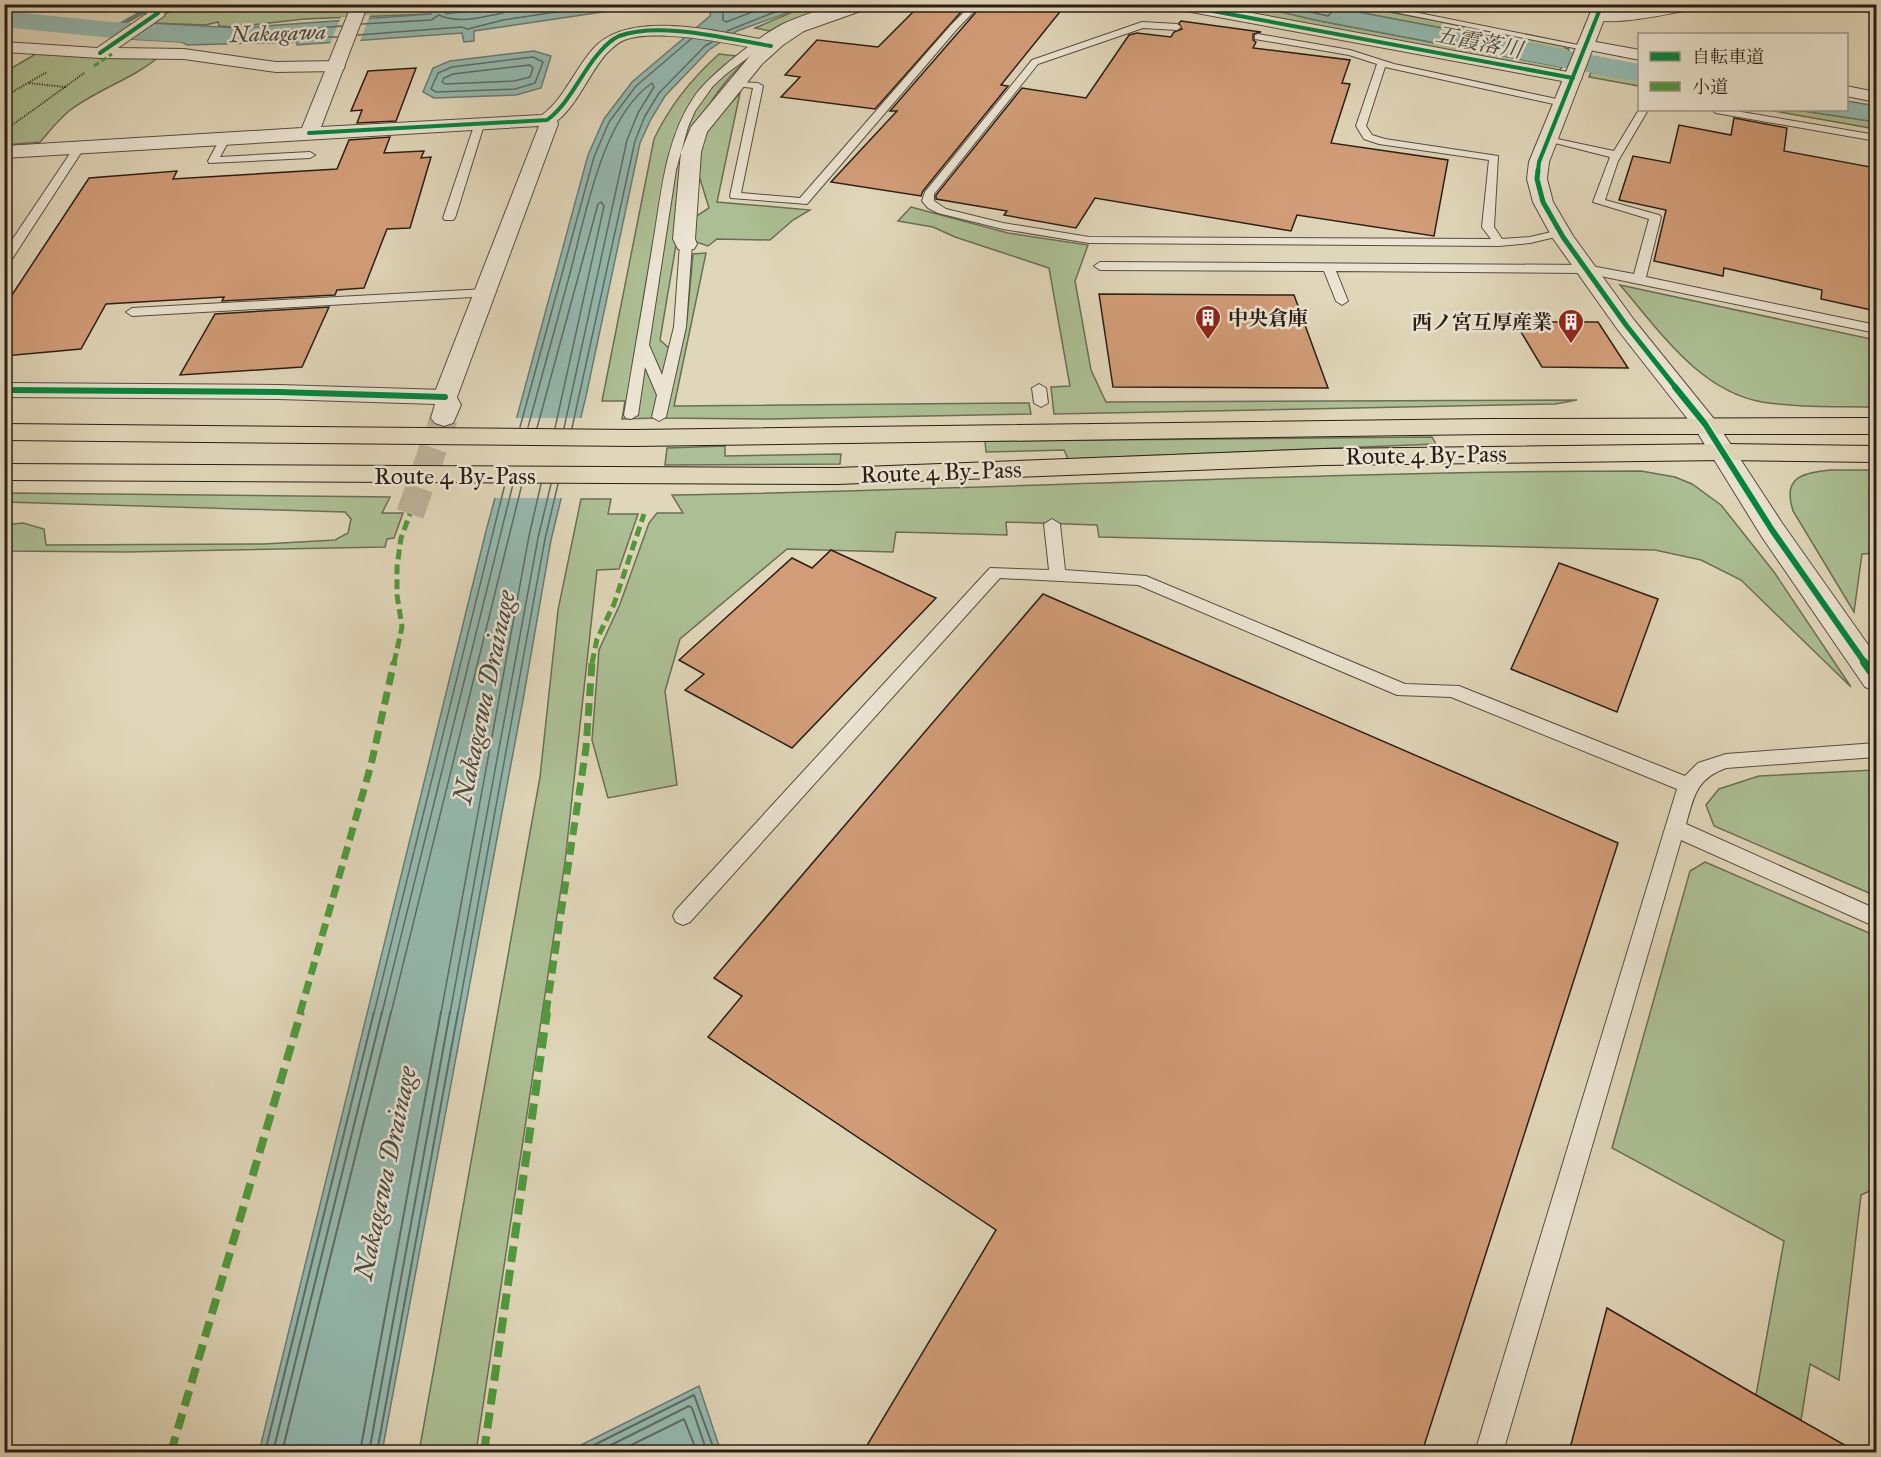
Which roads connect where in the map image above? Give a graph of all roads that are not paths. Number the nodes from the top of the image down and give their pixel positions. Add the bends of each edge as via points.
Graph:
1 (846, 4) edge
2 (867, 4) edge
3 (977, 4) edge
4 (1175, 4) edge
5 (1358, 4) edge
6 (1695, 4) edge
7 (118, 5) edge
8 (359, 5) edge
9 (1600, 10) edge
10 (1177, 27) dead end
11 (1258, 37) dead end
12 (762, 45) junction
13 (4, 47) edge
14 (1584, 48) junction
15 (100, 53) junction
16 (1638, 55) edge
17 (338, 62) junction
18 (1382, 63) junction
19 (1574, 75) junction
20 (739, 84) junction
21 (1848, 92) edge
22 (1876, 97) edge
23 (1563, 103) junction
24 (1642, 111) edge
25 (1722, 111) edge
26 (547, 120) junction
27 (479, 125) junction
28 (309, 133) junction
29 (226, 138) junction
30 (1876, 138) edge
31 (1548, 140) junction
32 (81, 145) junction
33 (4, 152) edge
34 (310, 155) dead end
35 (1616, 155) junction
36 (449, 218) dead end
37 (1560, 233) junction
38 (1499, 243) junction
39 (686, 244) joint
40 (4, 262) edge
41 (1100, 266) dead end
42 (1329, 268) junction
43 (1586, 269) junction
44 (1639, 279) junction
45 (486, 293) junction
46 (1342, 301) dead end
47 (132, 312) dead end
48 (1876, 329) edge
49 (642, 344) junction
50 (1039, 387) dead end
51 (4, 390) edge
52 (664, 395) junction
53 (1041, 403) dead end
54 (659, 417) dead end
55 (1705, 424) junction
56 (624, 426) junction
57 (1876, 426) edge
58 (4, 432) edge
59 (1725, 452) junction
60 (1876, 454) edge
61 (4, 472) edge
62 (1052, 524) dead end
63 (1058, 575) junction
64 (1876, 679) edge
65 (1876, 750) edge
66 (1688, 785) junction
67 (1675, 828) junction
68 (683, 916) dead end
69 (1876, 918) edge
70 (1489, 1452) edge

1 - 12 lane via 789,24
2 - 12 street
3 - 20 lane via 802,202 735,196 758,86
4 - 19 street
5 - 14 lane
6 - 9 street via 1614,17
7 - 15 street via 158,13
8 - 17 street
9 - 14 street
10 - 38 lane via 1142,25 1035,62 929,194 928,201 942,211 1003,226 1089,240
11 - 18 lane via 1350,53
12 - 20 street
12 - 26 street via 662,32 633,33 609,42
12 - 49 lane via 714,78 696,100 679,134
13 - 15 street
14 - 16 street
14 - 19 street
15 - 17 street via 184,54 276,67
17 - 28 street
18 - 23 lane
18 - 38 lane via 1361,126 1368,137 1494,158 1488,227
19 - 23 street
20 - 39 street via 698,131 691,152
21 - 22 street
23 - 31 street
24 - 35 lane
25 - 30 lane
26 - 27 street
26 - 45 street via 549,124
27 - 28 street
27 - 36 lane
28 - 29 street
29 - 32 street
29 - 34 lane via 213,161
31 - 35 lane
31 - 37 street via 1537,179 1543,202
32 - 33 street
32 - 40 lane
35 - 44 lane via 1599,202 1655,217
37 - 38 lane
37 - 43 street
39 - 52 lane via 680,327
41 - 42 lane
42 - 43 lane
42 - 46 lane
43 - 44 lane
43 - 55 street
44 - 48 lane
45 - 47 lane
45 - 51 street via 444,408 279,392
49 - 52 lane
49 - 56 lane
50 - 53 lane
52 - 54 lane
55 - 56 highway, Route 4 By-Pass via 1299,429
55 - 57 highway, Route 4 By-Pass
55 - 59 street
56 - 58 highway, Route 4 By-Pass via 471,436
59 - 60 highway, Route 4 By-Pass
59 - 61 highway, Route 4 By-Pass via 1324,456 849,476
59 - 64 street via 1772,530
62 - 63 lane
63 - 66 lane via 1140,580 1403,690 1453,690
63 - 68 lane via 996,572
65 - 66 lane via 1726,761 1705,768
66 - 67 lane
67 - 69 lane
67 - 70 lane

